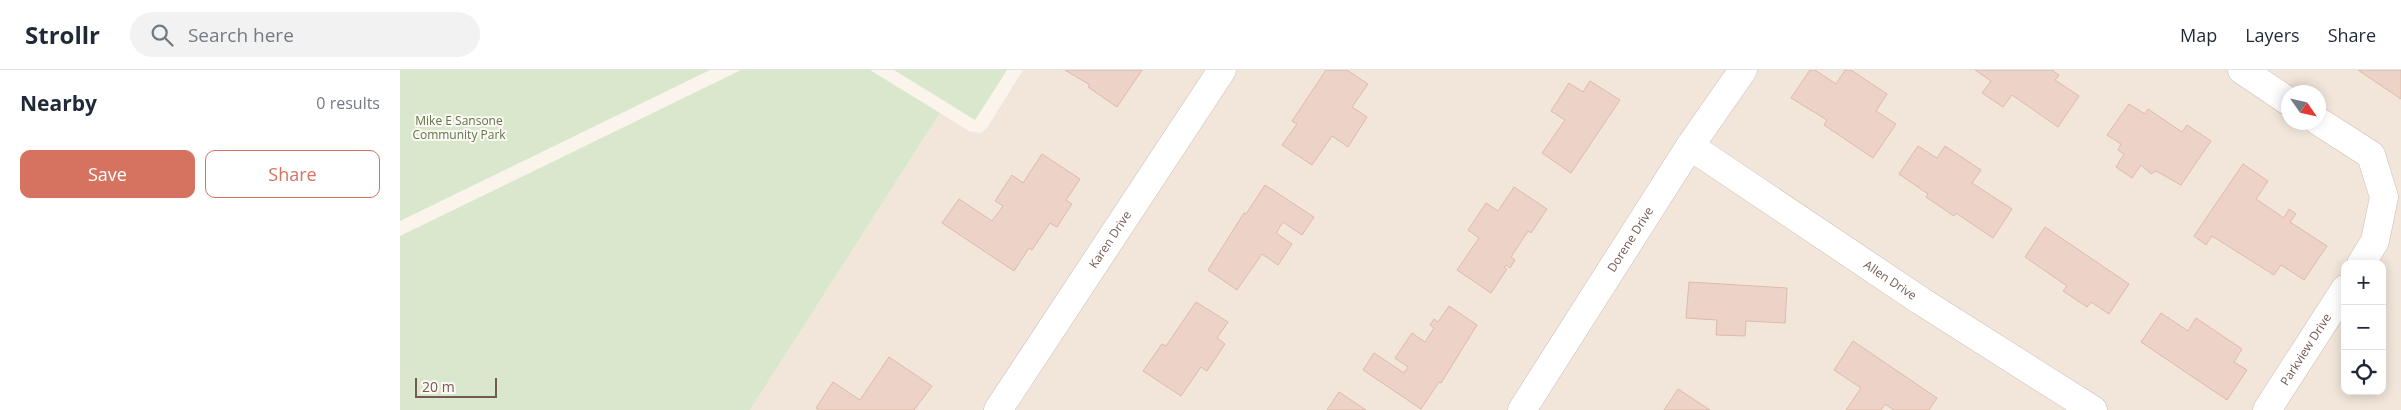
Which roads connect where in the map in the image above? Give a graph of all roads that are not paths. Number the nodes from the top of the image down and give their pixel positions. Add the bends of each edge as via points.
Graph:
1 (1222, 70) edge
2 (1743, 70) edge
3 (2242, 70) edge
4 (2281, 96) edge
5 (2326, 126) edge
6 (1690, 146) junction
7 (2363, 260) edge
8 (2341, 295) edge
9 (998, 410) edge
10 (1522, 410) edge
11 (2093, 410) edge
12 (2267, 410) edge

1 - 9 street, Karen Drive
2 - 6 street, Dorene Drive
3 - 4 street
5 - 7 street via 2371,155 2384,197 2375,241
6 - 10 street, Dorene Drive
6 - 11 street, Allen Drive via 1921,301
8 - 12 street, Parkview Drive

